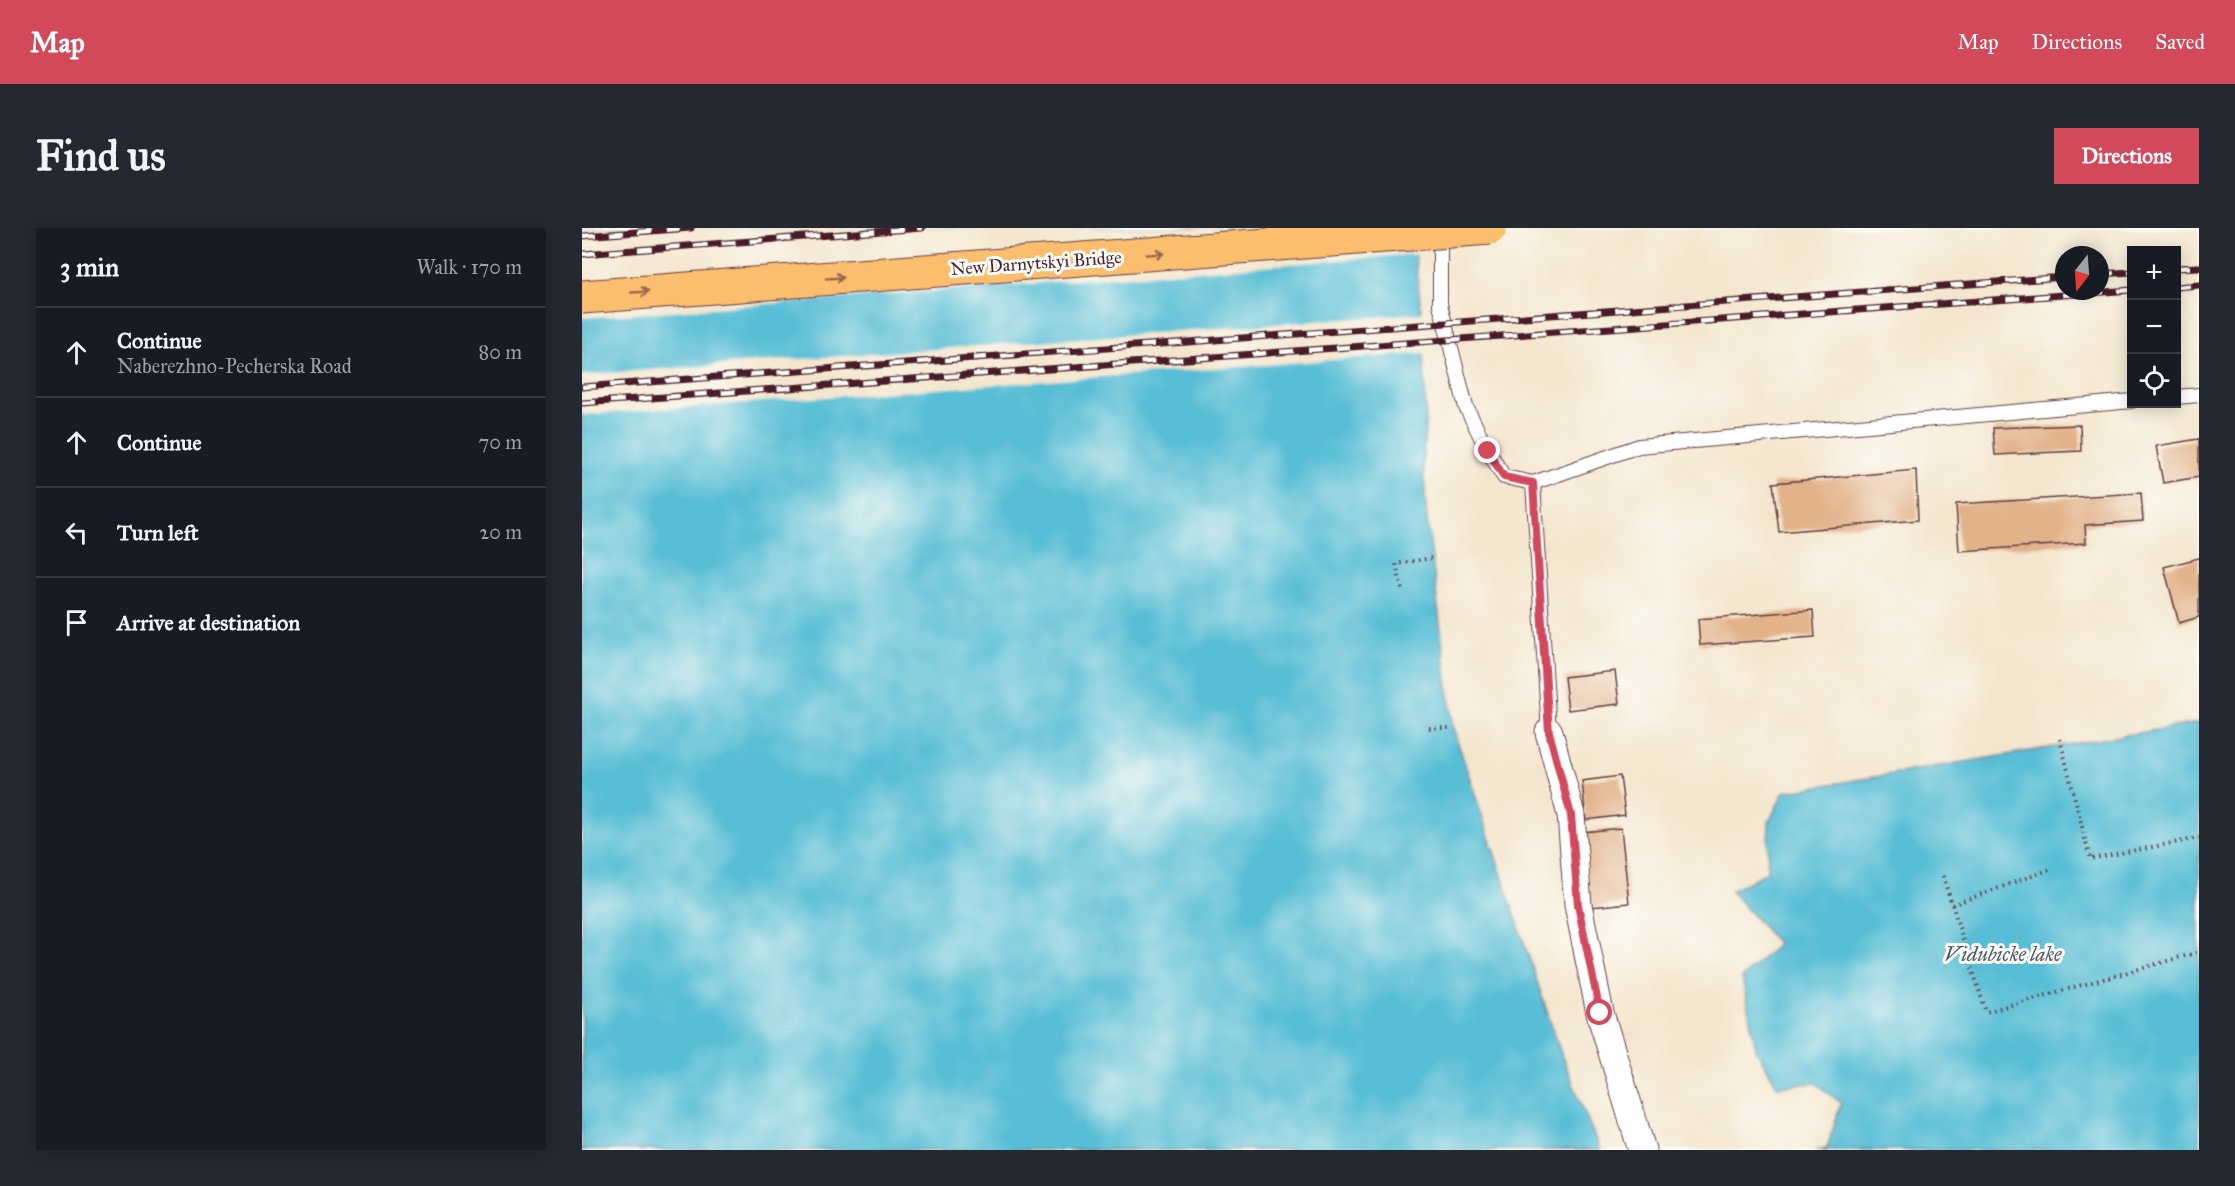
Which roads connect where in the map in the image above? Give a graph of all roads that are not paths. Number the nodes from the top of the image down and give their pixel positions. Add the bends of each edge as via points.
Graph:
1 (1440, 228) edge
2 (1490, 228) edge
3 (582, 297) edge
4 (2199, 395) edge
5 (2181, 397) edge
6 (2127, 401) edge
7 (1533, 483) junction
8 (1549, 732) joint
9 (1642, 1150) edge

1 - 7 lane via 1440,304 1466,407 1504,477
3 -> 2 main road, New Darnytskyi Bridge, bridge
4 - 5 lane
6 - 7 lane via 1639,446
7 - 8 lane
8 - 9 street via 1571,815 1578,905 1600,1013

